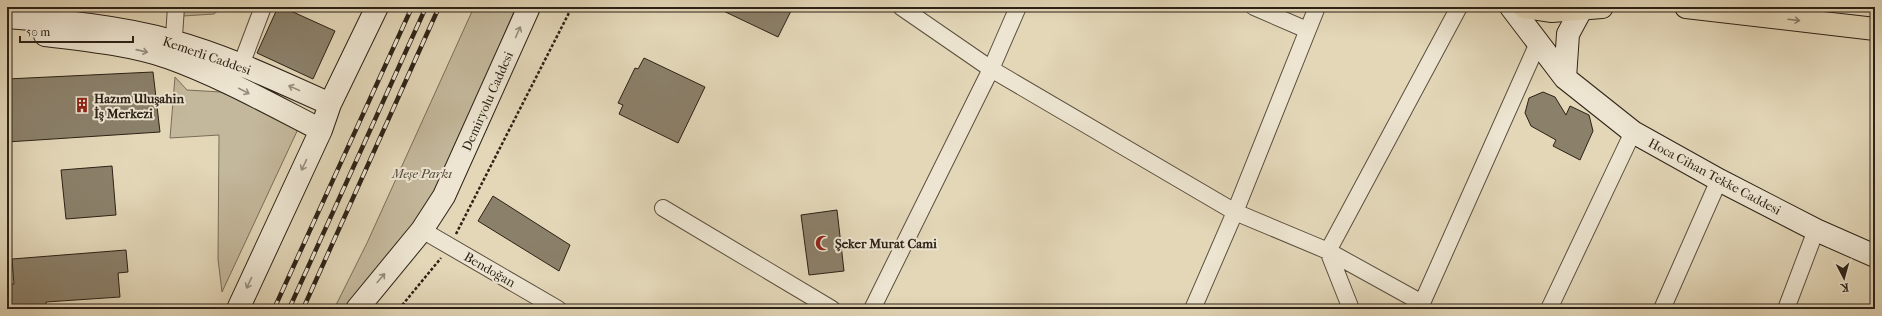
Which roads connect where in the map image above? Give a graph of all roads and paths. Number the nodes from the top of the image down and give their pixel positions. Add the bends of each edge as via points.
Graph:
1 (176, 7) edge
2 (263, 7) edge
3 (377, 7) edge
4 (529, 7) edge
5 (572, 7) edge
6 (901, 7) edge
7 (1018, 7) edge
8 (1254, 7) edge
9 (1317, 7) edge
10 (1459, 7) edge
11 (1511, 7) edge
12 (1524, 7) edge
13 (1686, 7) edge
14 (1592, 8) edge
15 (1552, 9) edge
16 (7, 17) edge
17 (1875, 29) edge
18 (7, 30) edge
19 (1307, 30) junction
20 (1538, 43) junction
21 (173, 50) junction
22 (241, 65) junction
23 (991, 69) junction
24 (1565, 78) junction
25 (330, 104) junction
26 (321, 130) junction
27 (1633, 132) junction
28 (1719, 180) junction
29 (664, 208) dead end
30 (1235, 212) junction
31 (422, 230) junction
32 (1816, 230) junction
33 (450, 246) junction
34 (1328, 251) junction
35 (1875, 256) edge
36 (238, 309) edge
37 (357, 309) edge
38 (399, 309) edge
39 (558, 309) edge
40 (832, 309) edge
41 (872, 309) edge
42 (1193, 309) edge
43 (1350, 309) edge
44 (1549, 309) edge
45 (1662, 309) edge
46 (1786, 309) edge

1 - 21 street
2 - 22 street
3 - 25 street
31 -> 4 street, Demiryolu Caddesi via 444,196
5 - 33 path
6 - 23 street
7 - 23 street
8 - 19 street
9 - 19 street
10 - 34 street
11 - 20 street, Hoca Cihan Tekke Caddesi
12 - 15 main road
13 -> 17 main road
14 - 15 main road
14 - 24 street via 1568,34
15 - 24 street
16 - 21 street, Kemerli Caddesi via 142,33
18 -> 21 street, Kemerli Caddesi
19 - 30 street
20 - 24 street, Hoca Cihan Tekke Caddesi
20 - 34 street via 1422,303
21 - 22 street, Kemerli Caddesi
21 -> 26 street, Kemerli Caddesi via 225,81
25 -> 22 street, Kemerli Caddesi
23 - 30 street
23 - 41 street
24 - 27 street, Hoca Cihan Tekke Caddesi
25 - 26 street
26 -> 36 street
27 - 28 street, Hoca Cihan Tekke Caddesi
27 - 44 street
28 - 32 street, Hoca Cihan Tekke Caddesi
28 - 45 street
29 - 40 street
30 - 34 street
30 - 42 street
31 - 33 street, Bendoğan
37 -> 31 street, Demiryolu Caddesi
32 - 35 street, Hoca Cihan Tekke Caddesi
32 - 46 street
33 - 38 path
33 - 39 street, Bendoğan
34 - 43 street

